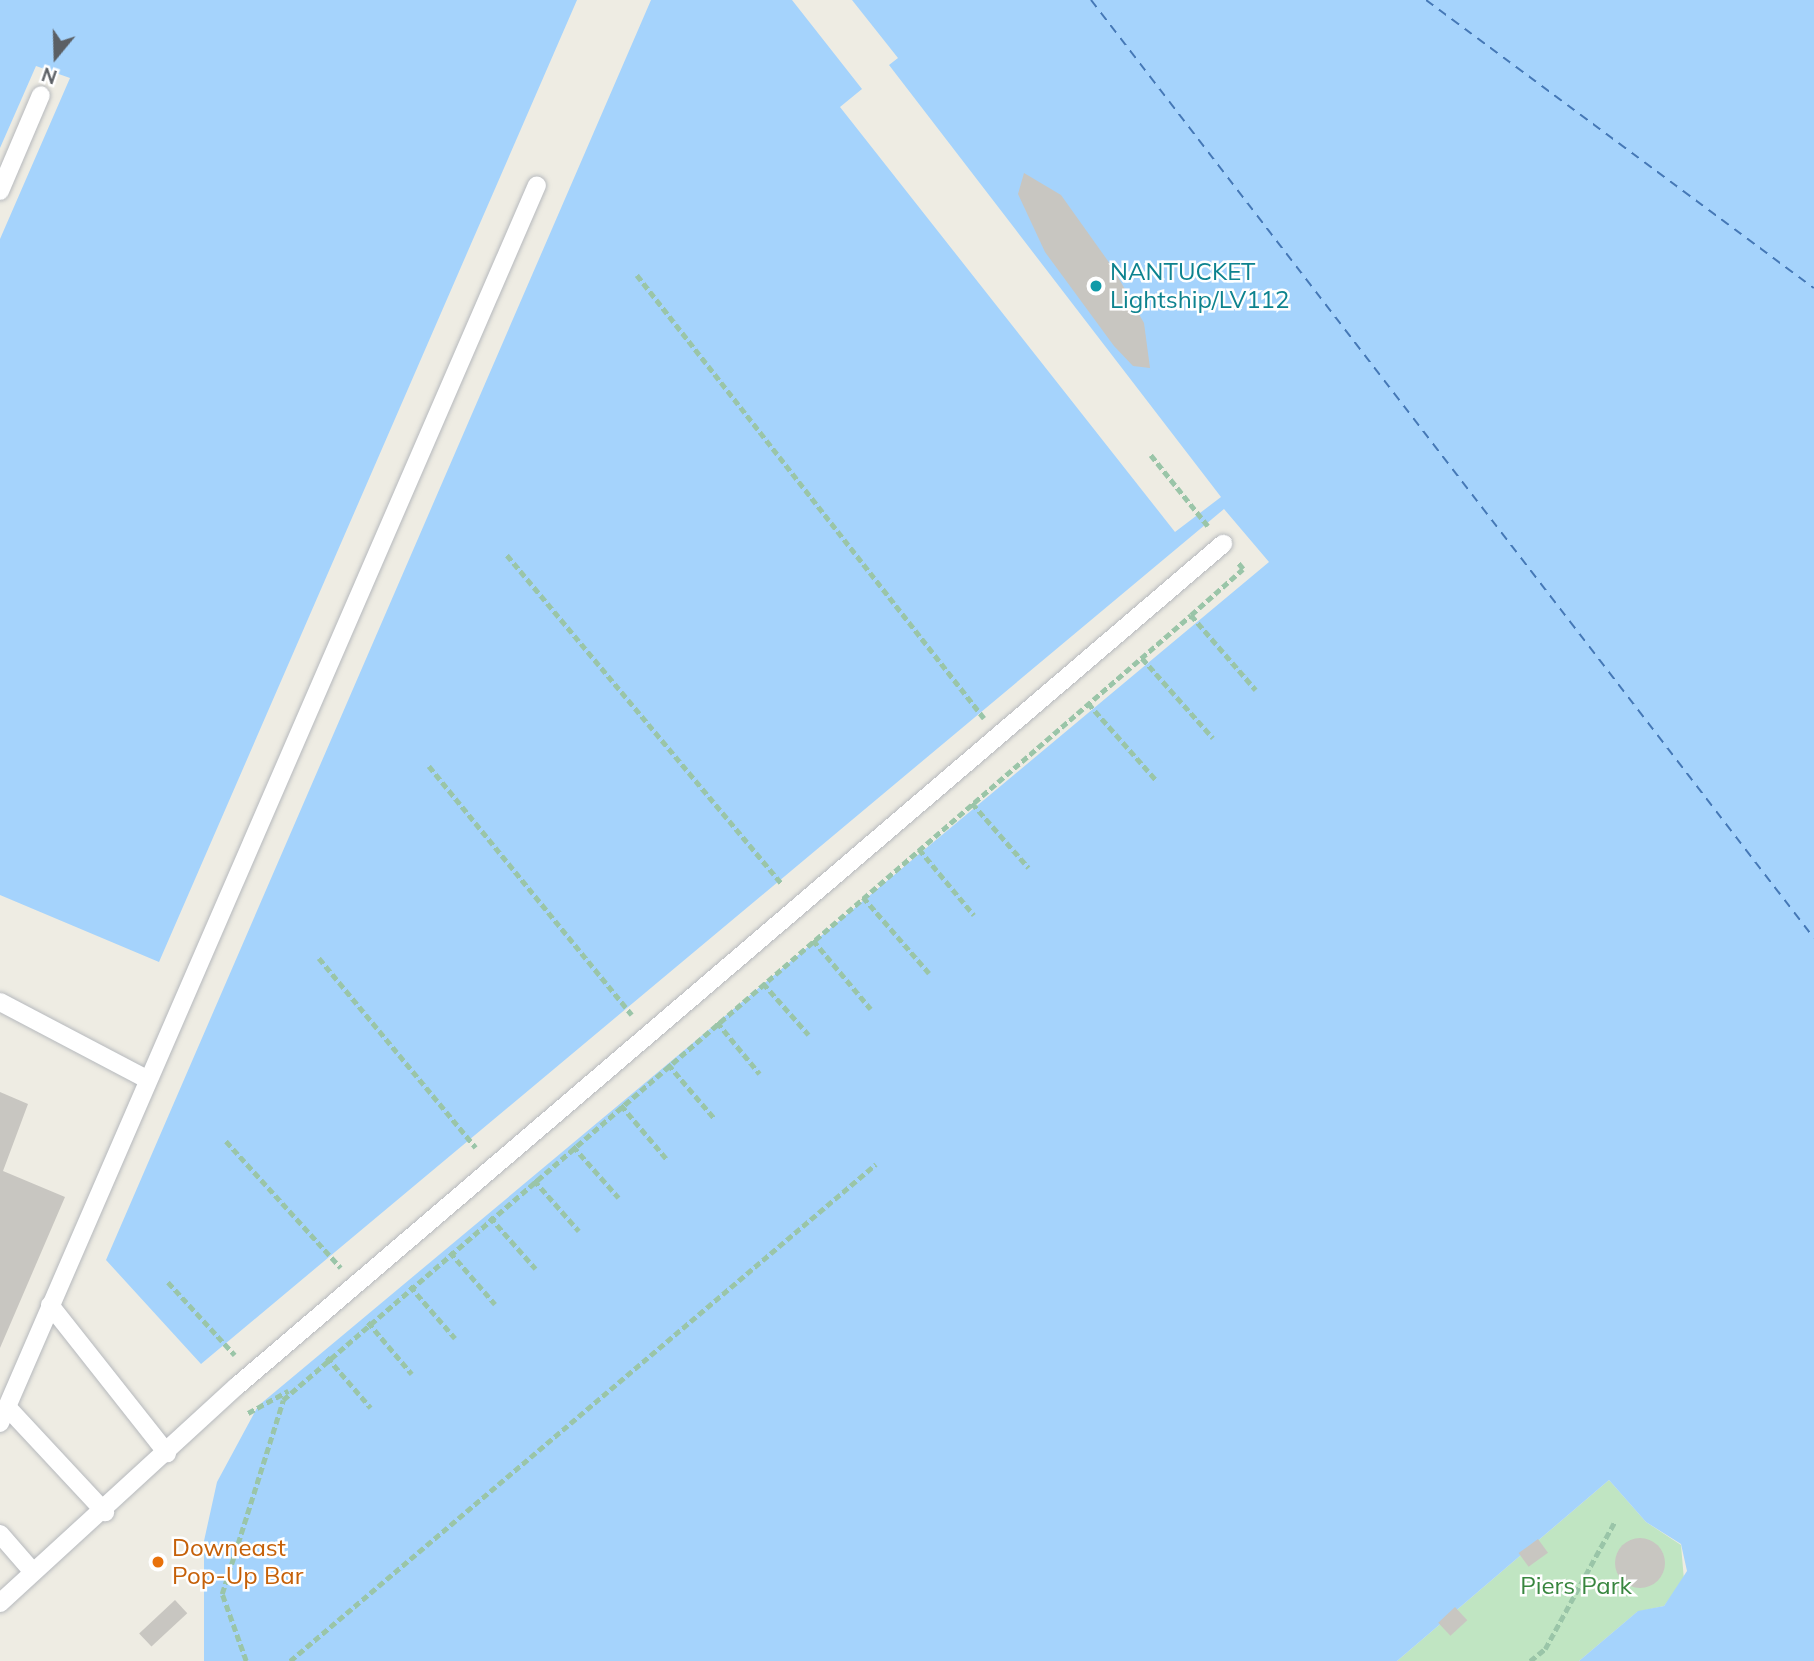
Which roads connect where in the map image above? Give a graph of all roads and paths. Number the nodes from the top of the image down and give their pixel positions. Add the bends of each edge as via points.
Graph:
1 (41, 95) dead end
2 (537, 185) dead end
3 (0, 191) edge
4 (637, 275) dead end
5 (1151, 455) dead end
6 (1223, 544) junction
7 (508, 555) dead end
8 (1191, 615) junction
9 (1142, 658) junction
10 (1256, 690) dead end
11 (1088, 703) junction
12 (997, 735) junction
13 (1213, 738) dead end
14 (429, 766) dead end
15 (1157, 781) dead end
16 (972, 803) junction
17 (919, 849) junction
18 (1029, 868) dead end
19 (863, 897) junction
20 (799, 905) junction
21 (974, 915) dead end
22 (813, 940) junction
23 (319, 958) dead end
24 (929, 973) dead end
25 (763, 983) junction
26 (0, 1002) edge
27 (871, 1009) dead end
28 (717, 1022) junction
29 (648, 1034) junction
30 (809, 1035) dead end
31 (668, 1064) junction
32 (760, 1074) dead end
33 (145, 1078) junction
34 (621, 1105) junction
35 (715, 1119) dead end
36 (226, 1141) dead end
37 (573, 1146) junction
38 (666, 1158) dead end
39 (876, 1164) dead end
40 (492, 1167) junction
41 (534, 1180) junction
42 (619, 1198) dead end
43 (490, 1217) junction
44 (579, 1231) dead end
45 (450, 1252) junction
46 (536, 1269) dead end
47 (167, 1282) dead end
48 (356, 1284) junction
49 (410, 1286) junction
50 (495, 1304) dead end
51 (50, 1305) junction
52 (368, 1322) junction
53 (455, 1338) dead end
54 (327, 1357) junction
55 (310, 1372) junction
56 (252, 1373) junction
57 (412, 1374) dead end
58 (231, 1392) junction
59 (371, 1408) dead end
60 (3, 1415) edge
61 (167, 1452) junction
62 (105, 1512) junction
63 (1614, 1523) dead end
64 (0, 1534) edge
65 (33, 1572) junction
66 (0, 1603) edge
67 (246, 1661) edge
68 (290, 1661) edge
69 (1530, 1661) edge

1 - 3 lane
2 - 33 lane
4 - 12 path
5 - 6 path
6 - 8 path via 1243,569
6 - 12 lane
7 - 20 path
8 - 9 path
8 - 10 path
9 - 11 path
9 - 13 path
11 - 15 path
11 - 16 path
12 - 20 lane
14 - 29 path
16 - 17 path
16 - 18 path
17 - 19 path
17 - 21 path
19 - 22 path
19 - 24 path
20 - 29 lane
22 - 25 path
22 - 27 path
23 - 40 path
25 - 28 path
25 - 30 path
26 - 33 lane
28 - 31 path
28 - 32 path
29 - 40 lane
31 - 34 path
31 - 35 path
33 - 51 lane
34 - 37 path
34 - 38 path
36 - 48 path
37 - 41 path
37 - 42 path
39 - 68 path
40 - 48 lane
41 - 43 path
41 - 44 path
43 - 45 path
43 - 46 path
45 - 49 path
45 - 50 path
47 - 56 path
48 - 56 lane
49 - 52 path
49 - 53 path
51 - 60 lane
51 - 61 lane
52 - 54 path
52 - 57 path
54 - 55 path
54 - 59 path
55 - 58 path via 269,1406 248,1413
55 - 67 path via 283,1400 222,1594
56 - 58 lane
58 - 61 lane
60 - 62 lane
61 - 62 lane
62 - 65 lane
63 - 69 path via 1545,1649
64 - 65 lane
65 - 66 lane

